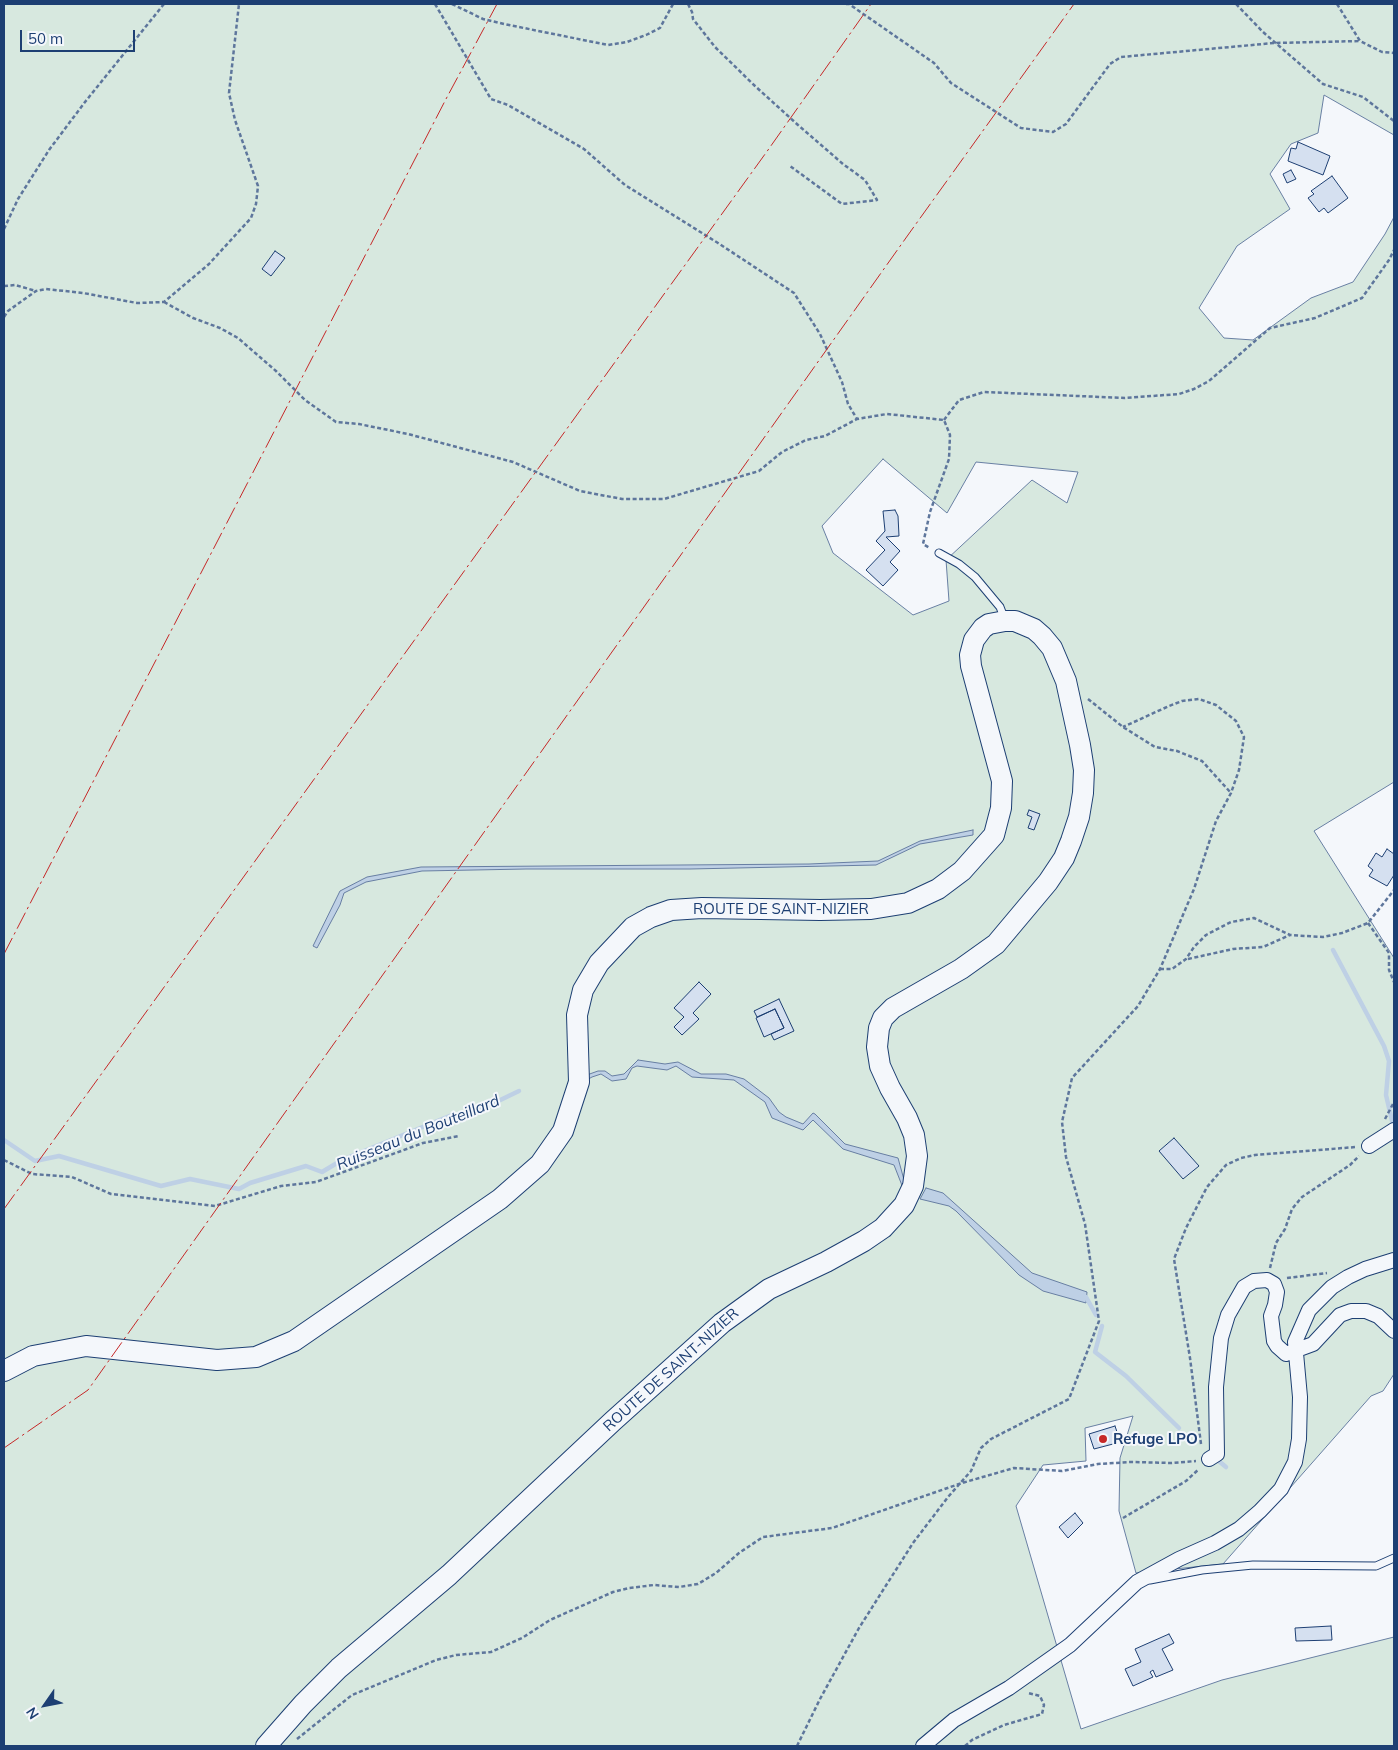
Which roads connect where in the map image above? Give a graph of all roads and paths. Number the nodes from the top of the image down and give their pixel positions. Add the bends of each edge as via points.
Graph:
1 (164, 4) edge
2 (239, 4) edge
3 (435, 4) edge
4 (452, 4) edge
5 (673, 4) edge
6 (688, 4) edge
7 (846, 4) edge
8 (1236, 4) edge
9 (1337, 4) edge
10 (1360, 41) junction
11 (1274, 43) junction
12 (1394, 53) edge
13 (1394, 121) edge
14 (790, 166) dead end
15 (4, 229) edge
16 (1394, 250) edge
17 (4, 286) edge
18 (36, 291) junction
19 (164, 302) junction
20 (4, 317) edge
21 (857, 419) junction
22 (944, 420) junction
23 (923, 544) dead end
24 (939, 553) dead end
25 (1005, 620) junction
26 (1087, 699) dead end
27 (1123, 727) junction
28 (1231, 793) junction
29 (1394, 890) edge
30 (1368, 923) junction
31 (1290, 935) junction
32 (1186, 959) junction
33 (1160, 969) junction
34 (1394, 982) edge
35 (1394, 1130) edge
36 (459, 1136) dead end
37 (1369, 1146) junction
38 (4, 1160) edge
39 (1394, 1260) edge
40 (1329, 1272) dead end
41 (1268, 1280) junction
42 (1394, 1331) edge
43 (1296, 1350) junction
44 (4, 1371) edge
45 (1210, 1459) junction
46 (962, 1483) junction
47 (1124, 1518) dead end
48 (1394, 1558) edge
49 (1137, 1582) junction
50 (1009, 1688) junction
51 (295, 1741) dead end
52 (266, 1746) edge
53 (798, 1746) edge
54 (923, 1746) edge
55 (965, 1746) edge

1 - 15 path via 49,150 18,199
2 - 19 path via 229,93 258,186 256,204 251,218 218,254
3 - 21 path via 491,99 508,105 584,149 626,186 794,293 820,334
4 - 5 path via 504,24 608,45 628,42 660,28
6 - 14 path via 693,19 716,47 798,125 865,180 877,200 842,204
7 - 11 path via 934,63 951,83 1021,128 1053,132 1066,124 1110,64 1121,57
8 - 11 path
9 - 10 path
10 - 11 path
10 - 12 path via 1382,52
11 - 13 path via 1323,84 1363,97
16 - 22 path via 1362,298 1315,318 1270,328 1209,381 1194,389 1179,394 1125,398 984,392 959,400
17 - 18 path via 15,285
18 - 19 path via 83,293 137,303
18 - 20 path
19 - 21 path via 238,338 305,400 336,422 408,434 513,462 580,491 622,499 664,499 759,471 782,452 806,440 825,436
21 - 22 path via 887,414
22 - 23 path via 950,434 950,459 930,512
24 - 25 lane via 975,577 1000,607
25 - 44 main road, ROUTE DE SAINT-NIZIER via 983,628 974,640 970,654 980,706 1002,781 1001,808 994,835 962,871 938,889 908,902 871,909 671,910 633,927 599,963 583,990 577,1015 578,1082 563,1131 540,1164 500,1198 294,1341 256,1356 217,1360 86,1346 33,1356
25 - 52 main road, ROUTE DE SAINT-NIZIER via 1024,624 1038,633 1060,663 1080,745 1083,793 1079,816 1064,858 1007,931 982,955 893,1008 878,1028 876,1047 880,1066 914,1135 917,1156 909,1197 883,1228 826,1262 769,1290 722,1322 449,1575 339,1668
26 - 27 path
27 - 28 path via 1155,747 1202,760
27 - 28 path via 1182,702 1199,699 1216,705 1236,721 1244,737 1239,770
28 - 33 path via 1216,820 1194,888
29 - 30 path
30 - 31 path via 1322,937
30 - 34 path via 1389,953 1388,970
31 - 32 path via 1263,947 1233,949
31 - 32 path via 1254,918 1231,922 1206,935
32 - 33 path via 1172,969
33 - 46 path via 1138,1006 1072,1078 1062,1122 1066,1157 1085,1224 1099,1321 1069,1399 980,1448
35 - 37 street
36 - 38 path via 423,1143 316,1182 281,1186 215,1206 111,1194 72,1177 32,1174
37 - 41 path via 1350,1165 1302,1197 1292,1209 1276,1243
37 - 45 path via 1241,1158 1226,1165 1207,1187 1186,1228 1174,1259 1202,1453
39 - 43 street via 1365,1269 1332,1288 1309,1310 1295,1342
40 - 41 path
41 - 43 street via 1277,1292 1271,1316 1274,1341 1286,1354
41 - 45 street via 1254,1281 1244,1287 1226,1322 1221,1338 1216,1387 1217,1454
42 - 43 street via 1378,1316 1366,1311 1351,1311 1340,1315 1313,1344
43 - 49 street via 1299,1439 1296,1462 1281,1489 1239,1529
45 - 46 path via 1098,1464 1062,1471 1014,1468
45 - 47 path via 1186,1481
46 - 51 path via 832,1528 763,1537 698,1584 679,1587 654,1585 613,1592 550,1620 491,1652 436,1660 352,1695
46 - 53 path via 913,1543 859,1628
48 - 49 lane via 1376,1566 1253,1565
49 - 50 street via 1070,1644
50 - 54 street via 954,1720
50 - 55 path via 1040,1696 1044,1705 1042,1714 1004,1725

